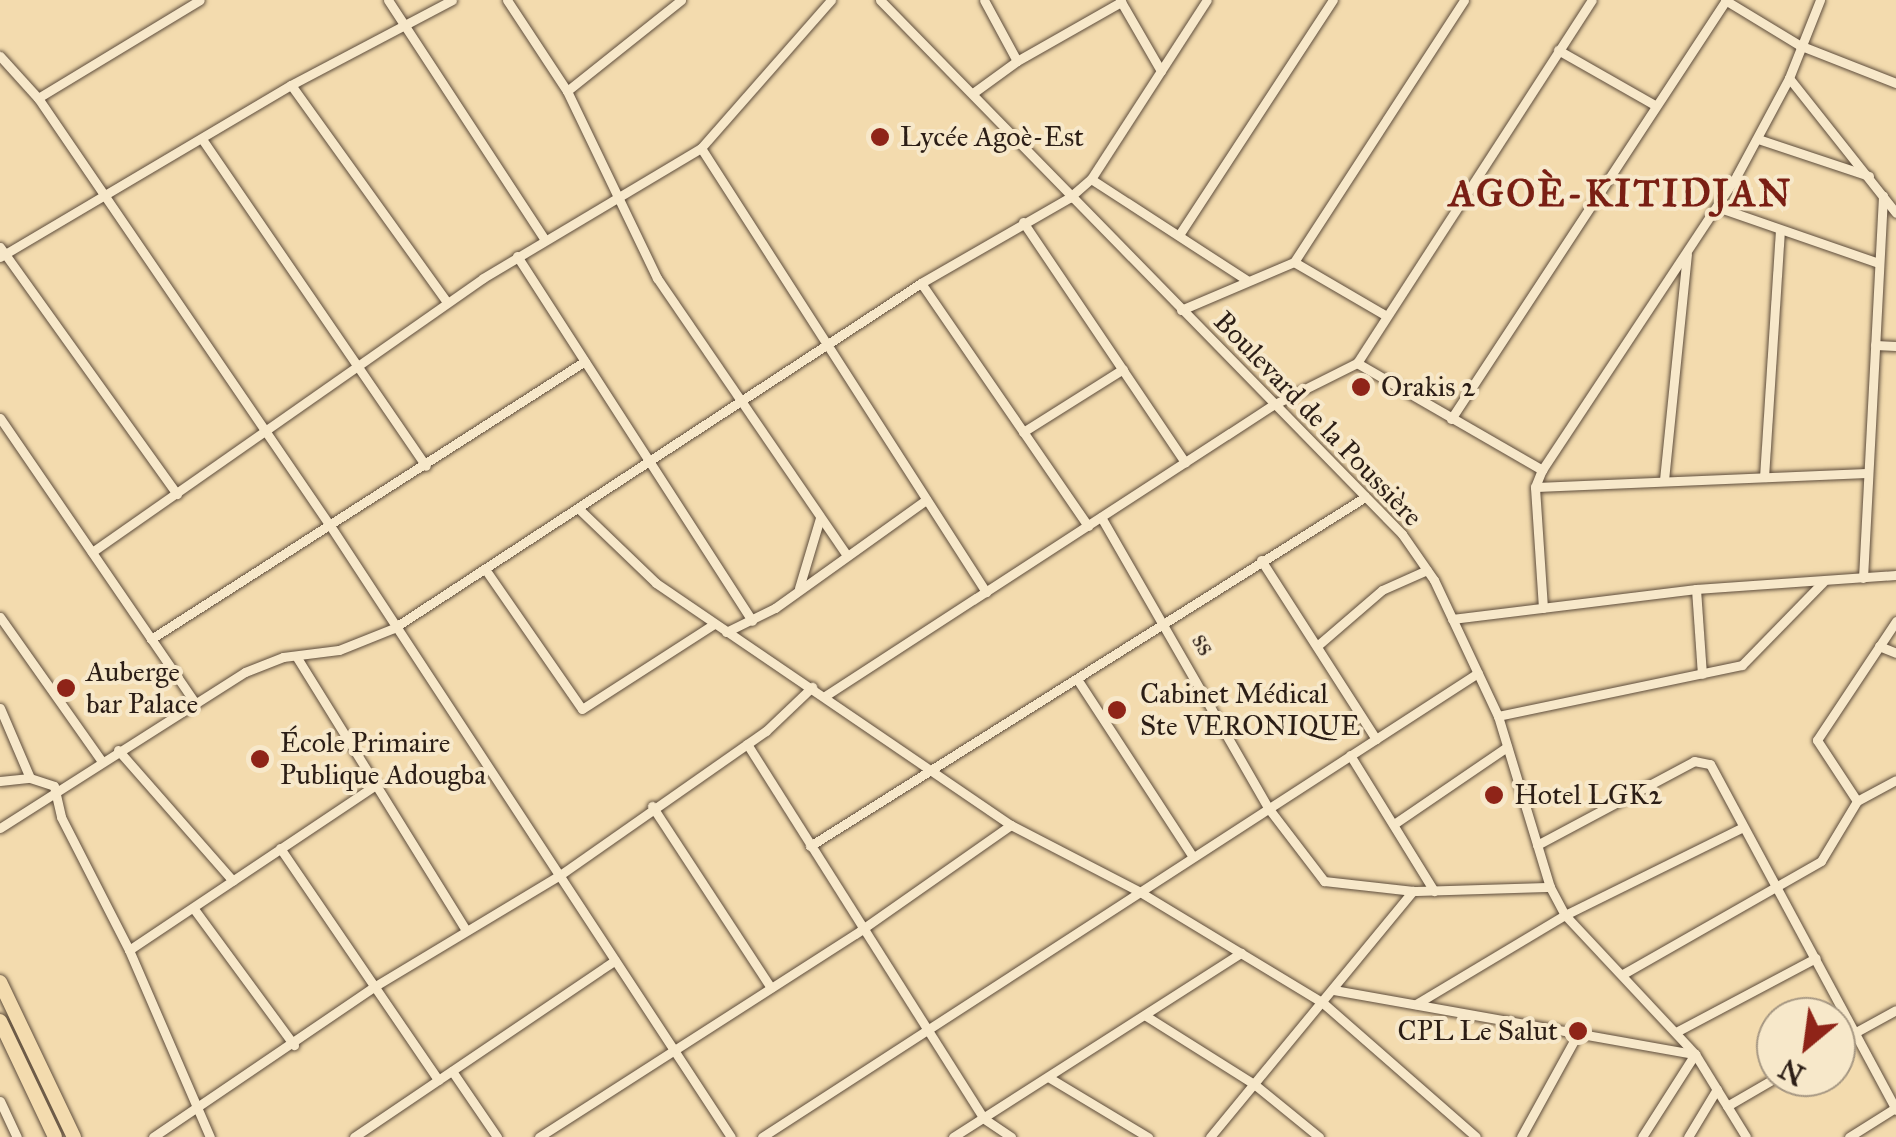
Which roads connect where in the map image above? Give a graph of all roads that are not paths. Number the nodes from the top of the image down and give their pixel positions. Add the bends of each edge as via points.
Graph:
1 (200, 0) edge
2 (388, 0) edge
3 (452, 0) edge
4 (507, 0) edge
5 (680, 0) edge
6 (830, 0) edge
7 (880, 0) edge
8 (984, 0) edge
9 (1206, 0) edge
10 (1333, 0) edge
11 (1464, 0) edge
12 (1592, 0) edge
13 (1725, 0) edge
14 (1820, 0) edge
15 (1120, 1) edge
16 (403, 27) junction
17 (1799, 45) junction
18 (1558, 50) junction
19 (0, 56) edge
20 (1017, 61) junction
21 (1161, 71) junction
22 (1789, 78) junction
23 (1896, 83) edge
24 (291, 85) junction
25 (567, 91) junction
26 (973, 93) junction
27 (38, 98) junction
28 (1655, 105) junction
29 (202, 139) junction
30 (1758, 139) junction
31 (701, 148) junction
32 (1869, 176) junction
33 (1092, 179) junction
34 (619, 194) junction
35 (107, 196) junction
36 (1882, 196) junction
37 (1069, 198) junction
38 (1717, 207) junction
39 (1896, 214) edge
40 (1024, 222) junction
41 (1780, 232) junction
42 (1179, 235) junction
43 (544, 238) junction
44 (1688, 250) junction
45 (2, 253) edge
46 (517, 256) junction
47 (1294, 262) junction
48 (1879, 263) junction
49 (1248, 281) junction
50 (920, 283) junction
51 (447, 302) junction
52 (1180, 310) junction
53 (1385, 315) junction
54 (826, 344) junction
55 (1875, 345) junction
56 (1896, 346) edge
57 (585, 360) junction
58 (1357, 363) junction
59 (1123, 369) junction
60 (360, 370) junction
61 (739, 404) junction
62 (1273, 406) junction
63 (0, 419) edge
64 (1451, 420) junction
65 (266, 432) junction
66 (1023, 432) junction
67 (653, 462) junction
68 (1186, 462) junction
69 (426, 466) junction
70 (1542, 470) junction
71 (1868, 473) junction
72 (1764, 477) junction
73 (1664, 480) junction
74 (1535, 487) junction
75 (177, 494) junction
76 (1365, 497) junction
77 (926, 500) junction
78 (580, 510) junction
79 (1101, 517) junction
80 (820, 518) junction
81 (1088, 526) junction
82 (331, 527) junction
83 (92, 552) junction
84 (845, 553) junction
85 (1261, 560) junction
86 (485, 569) junction
87 (1427, 570) junction
88 (1896, 576) edge
89 (1863, 578) junction
90 (1823, 582) junction
91 (1696, 589) junction
92 (798, 590) junction
93 (986, 592) junction
94 (1543, 608) junction
95 (0, 617) edge
96 (1452, 619) junction
97 (752, 621) junction
98 (1896, 621) edge
99 (1166, 622) junction
100 (714, 624) junction
101 (394, 628) junction
102 (726, 632) junction
103 (152, 639) junction
104 (1317, 646) junction
105 (1879, 646) junction
106 (1896, 653) edge
107 (296, 656) junction
108 (1478, 672) junction
109 (1702, 674) junction
110 (1078, 679) junction
111 (812, 688) junction
112 (826, 696) junction
113 (194, 702) junction
114 (0, 708) edge
115 (1498, 716) junction
116 (1376, 738) junction
117 (747, 744) junction
118 (1507, 747) junction
119 (118, 750) junction
120 (1350, 755) junction
121 (101, 760) junction
122 (936, 771) junction
123 (30, 778) junction
124 (0, 780) edge
125 (1896, 780) edge
126 (374, 786) junction
127 (56, 792) junction
128 (1858, 801) junction
129 (652, 806) junction
130 (1269, 809) junction
131 (1394, 824) junction
132 (1011, 825) junction
133 (0, 828) edge
134 (1741, 828) junction
135 (810, 846) junction
136 (1537, 846) junction
137 (280, 848) junction
138 (1193, 857) junction
139 (560, 875) junction
140 (233, 882) junction
141 (1550, 887) junction
142 (1772, 889) junction
143 (1413, 891) junction
144 (1434, 891) junction
145 (1140, 892) junction
146 (194, 908) junction
147 (1565, 915) junction
148 (465, 929) junction
149 (862, 930) junction
150 (130, 950) junction
151 (1241, 953) junction
152 (1816, 958) junction
153 (614, 960) junction
154 (1623, 974) junction
155 (0, 982) edge
156 (372, 988) junction
157 (770, 988) junction
158 (1334, 990) junction
159 (1324, 1002) junction
160 (1416, 1004) junction
161 (1896, 1010) edge
162 (1146, 1016) junction
163 (0, 1022) edge
164 (926, 1030) junction
165 (1857, 1031) junction
166 (1676, 1032) junction
167 (1577, 1034) junction
168 (294, 1045) junction
169 (674, 1050) junction
170 (1695, 1054) junction
171 (452, 1070) junction
172 (1048, 1077) junction
173 (438, 1080) junction
174 (1254, 1084) junction
175 (1716, 1089) junction
176 (1756, 1089) edge
177 (0, 1101) edge
178 (1727, 1106) junction
179 (1895, 1109) edge
180 (197, 1110) junction
181 (983, 1118) junction
182 (968, 1132) edge
183 (17, 1137) edge
184 (55, 1137) edge
185 (74, 1137) edge
186 (153, 1137) edge
187 (210, 1137) edge
188 (354, 1137) edge
189 (497, 1137) edge
190 (539, 1137) edge
191 (731, 1137) edge
192 (762, 1137) edge
193 (953, 1137) edge
194 (1011, 1137) edge
195 (1148, 1137) edge
196 (1210, 1137) edge
197 (1319, 1137) edge
198 (1476, 1137) edge
199 (1521, 1137) edge
200 (1642, 1137) edge
201 (1688, 1137) edge
202 (1746, 1137) edge
203 (1849, 1137) edge

1 - 27 street
2 - 16 street
3 - 16 street
4 - 25 street
5 - 25 street
6 - 31 street
7 - 26 street, Boulevard de la Poussière
8 - 20 street
9 - 21 street
10 - 42 street
11 - 47 street
12 - 18 street
13 - 17 street
13 - 28 street
14 - 17 street
15 - 20 street
15 - 21 street
16 - 24 street
16 - 43 street
17 - 22 street
17 - 23 street
18 - 28 street
18 - 53 street
19 - 27 street
20 - 26 street
21 - 33 street
22 - 30 street
22 - 32 street
24 - 29 street
24 - 51 street
25 - 34 street
26 - 37 street, Boulevard de la Poussière
27 - 35 street
28 - 64 street
29 - 35 street
29 - 60 street
30 - 32 street
30 - 38 street
31 - 34 street
31 - 54 street
32 - 36 street
33 - 37 street
33 - 42 street
34 - 43 street
34 - 61 street via 657,278
35 - 45 street
35 - 65 street
36 - 39 street
36 - 48 street
37 - 40 street
37 - 52 street, Boulevard de la Poussière
38 - 41 street
38 - 44 street
40 - 50 street
40 - 59 street
41 - 48 street
41 - 72 street
42 - 49 street
43 - 46 street
44 - 70 street
44 - 73 street
45 - 75 street
46 - 51 street
46 - 57 street
47 - 49 street
47 - 53 street
48 - 55 street
49 - 52 street
50 - 54 street
50 - 66 street
51 - 60 street
52 - 62 street, Boulevard de la Poussière
53 - 58 street
54 - 61 street
54 - 77 street
55 - 56 street
55 - 71 street
57 - 67 street
57 - 69 street
58 - 62 street
58 - 64 street
59 - 66 street
59 - 68 street
60 - 65 street
60 - 69 street
61 - 67 street
61 - 80 street
62 - 68 street
62 - 76 street, Boulevard de la Poussière
63 - 83 street
64 - 70 street
65 - 75 street
65 - 82 street
66 - 81 street
67 - 78 street
67 - 97 street
68 - 79 street
69 - 82 street
70 - 74 street
71 - 72 street
71 - 89 street
72 - 73 street
73 - 74 street
74 - 94 street
75 - 83 street
76 - 85 street
76 - 87 street, Boulevard de la Poussière
77 - 84 street
77 - 93 street
78 - 86 street
78 - 100 street via 643,573
79 - 81 street
79 - 99 street, ss
80 - 84 street
80 - 92 street
81 - 93 street
82 - 101 street
82 - 103 street
83 - 103 street
84 - 92 street
85 - 99 street
85 - 104 street
86 - 100 street via 582,709
86 - 101 street
87 - 96 street, Boulevard de la Poussière
87 - 104 street via 1382,590
88 - 89 street
89 - 90 street
90 - 91 street
90 - 109 street via 1748,662
91 - 94 street
91 - 109 street
92 - 97 street
93 - 112 street
94 - 96 street
95 - 121 street
96 - 108 street, Boulevard de la Poussière
97 - 102 street
98 - 105 street
99 - 110 street
99 - 130 street, ss
100 - 102 street
101 - 107 street via 339,650
101 - 139 street
102 - 111 street
103 - 113 street
104 - 116 street
105 - 106 street
105 - 128 street via 1817,740
107 - 113 street via 265,664
107 - 126 street
108 - 115 street, Boulevard de la Poussière
108 - 116 street
109 - 115 street
110 - 122 street
110 - 138 street
111 - 112 street
111 - 117 street
112 - 122 street
113 - 119 street
114 - 123 street
115 - 118 street, Boulevard de la Poussière
116 - 120 street
117 - 129 street
117 - 135 street
118 - 131 street
118 - 136 street, Boulevard de la Poussière
119 - 121 street
119 - 140 street
120 - 130 street
120 - 131 street
121 - 127 street
122 - 132 street
122 - 135 street
123 - 124 street
123 - 127 street via 48,781
125 - 128 street
126 - 137 street
126 - 148 street
127 - 133 street
127 - 150 street via 61,817
128 - 142 street via 1826,857
129 - 139 street
129 - 157 street
130 - 138 street
130 - 143 street, ss via 1324,881
131 - 144 street
132 - 145 street
132 - 149 street
134 - 136 street via 1710,764 1694,761
134 - 142 street
134 - 147 street
135 - 149 street
136 - 141 street, Boulevard de la Poussière
137 - 140 street
137 - 156 street
138 - 145 street
139 - 148 street
139 - 153 street
140 - 146 street
141 - 144 street
141 - 147 street, Boulevard de la Poussière
142 - 152 street
142 - 154 street
143 - 144 street
143 - 158 street
145 - 151 street
145 - 164 street
146 - 150 street
146 - 168 street
147 - 154 street, Boulevard de la Poussière
147 - 160 street
148 - 156 street
149 - 157 street
149 - 164 street
150 - 180 street
151 - 159 street
151 - 162 street
152 - 165 street
152 - 166 street
153 - 169 street
153 - 171 street
154 - 166 street, Boulevard de la Poussière
155 - 185 main road
156 - 168 street
156 - 173 street
157 - 169 street
158 - 159 street
158 - 160 street
159 - 174 street
159 - 198 street
160 - 167 street
161 - 165 street
162 - 172 street
162 - 174 street
163 - 184 main road
164 - 181 street
164 - 192 street
165 - 179 street
166 - 170 street, Boulevard de la Poussière
167 - 170 street
167 - 199 street
168 - 180 street
169 - 190 street
169 - 191 street
170 - 175 street, Boulevard de la Poussière
170 - 200 street
171 - 173 street
171 - 189 street
172 - 181 street
172 - 195 street
173 - 188 street
174 - 196 street
174 - 197 street
175 - 178 street, Boulevard de la Poussière
175 - 201 street
176 - 178 street
177 - 183 street
178 - 202 street, Boulevard de la Poussière
179 - 203 street
180 - 186 street
180 - 187 street
181 - 182 street
181 - 194 street
182 - 193 street

